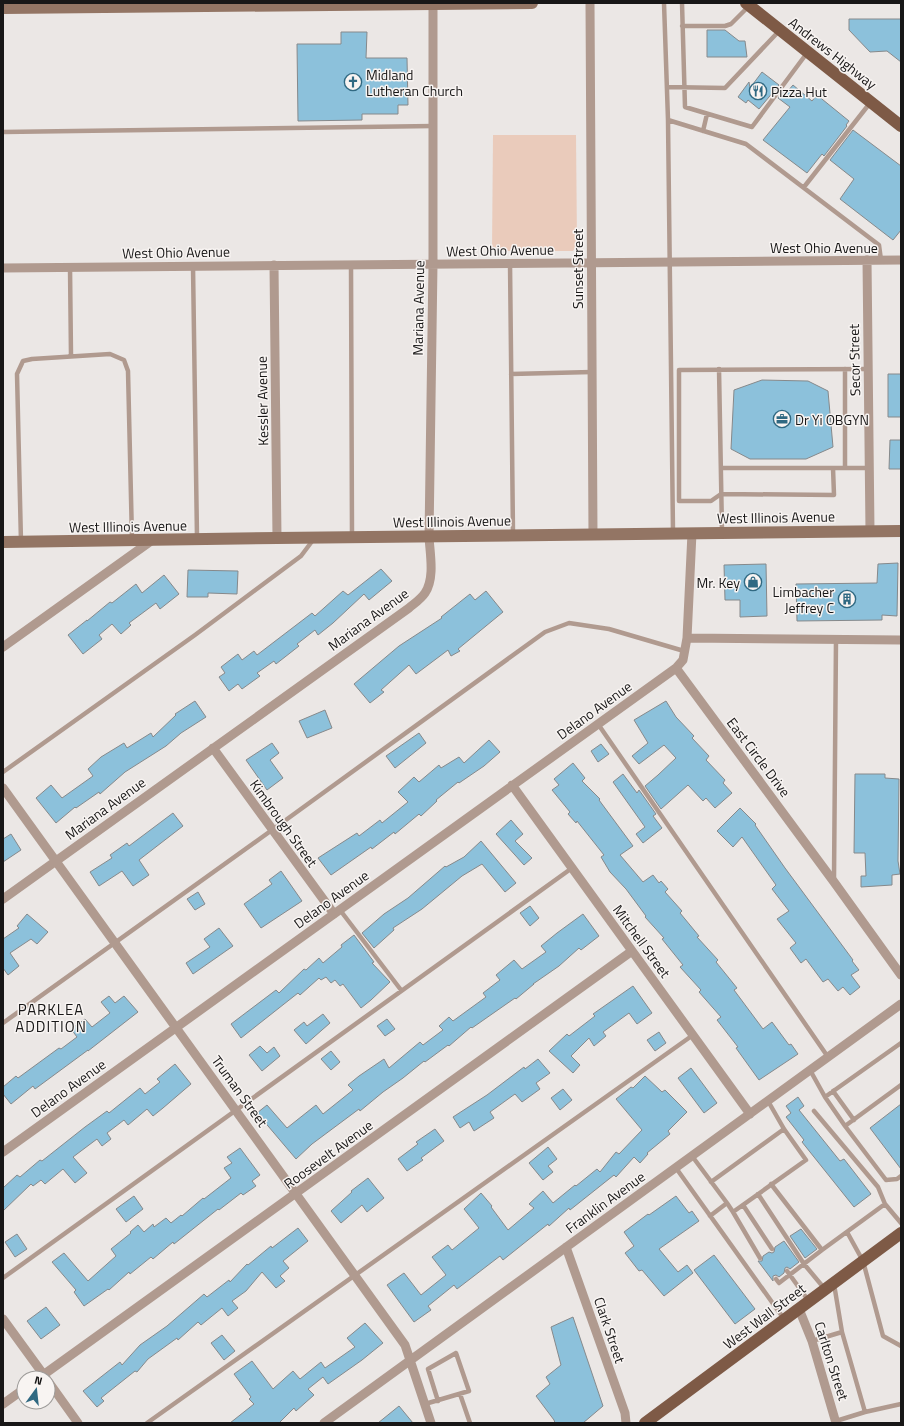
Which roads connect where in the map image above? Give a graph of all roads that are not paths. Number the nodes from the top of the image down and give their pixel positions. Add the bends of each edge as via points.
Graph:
1 (518, 3) edge
2 (532, 3) edge
3 (590, 3) edge
4 (664, 3) edge
5 (682, 3) edge
6 (433, 4) edge
7 (747, 4) edge
8 (3, 8) edge
9 (682, 26) junction
10 (780, 30) junction
11 (808, 52) junction
12 (667, 87) junction
13 (684, 87) junction
14 (871, 102) junction
15 (707, 114) junction
16 (668, 120) junction
17 (433, 126) junction
18 (901, 126) edge
19 (703, 131) junction
20 (3, 132) edge
21 (804, 188) junction
22 (867, 260) junction
23 (881, 260) junction
24 (901, 260) edge
25 (669, 262) junction
26 (591, 263) junction
27 (433, 264) junction
28 (510, 264) junction
29 (274, 265) junction
30 (351, 265) junction
31 (194, 266) junction
32 (70, 267) junction
33 (3, 268) edge
34 (71, 356) junction
35 (719, 369) junction
36 (845, 369) junction
37 (867, 369) junction
38 (592, 372) junction
39 (510, 374) junction
40 (721, 468) junction
41 (833, 468) junction
42 (845, 468) junction
43 (869, 468) junction
44 (721, 494) junction
45 (870, 531) junction
46 (901, 531) edge
47 (692, 533) junction
48 (722, 533) junction
49 (673, 534) junction
50 (513, 535) junction
51 (593, 535) junction
52 (315, 537) junction
53 (352, 537) junction
54 (429, 537) junction
55 (277, 538) junction
56 (197, 540) junction
57 (132, 541) junction
58 (151, 541) junction
59 (3, 542) edge
60 (21, 542) junction
61 (687, 638) junction
62 (836, 639) junction
63 (901, 640) edge
64 (3, 647) edge
65 (684, 651) junction
66 (676, 668) junction
67 (598, 724) junction
68 (212, 748) junction
69 (3, 772) edge
70 (512, 785) junction
71 (3, 788) edge
72 (272, 830) junction
73 (56, 861) junction
74 (572, 868) junction
75 (834, 882) junction
76 (3, 899) edge
77 (337, 912) junction
78 (115, 942) junction
79 (632, 951) junction
80 (901, 975) edge
81 (401, 990) junction
82 (901, 1004) edge
83 (3, 1023) edge
84 (176, 1027) junction
85 (693, 1035) junction
86 (901, 1043) edge
87 (828, 1057) junction
88 (810, 1070) junction
89 (901, 1085) edge
90 (833, 1091) junction
91 (825, 1097) junction
92 (768, 1101) junction
93 (235, 1109) junction
94 (814, 1111) dead end
95 (750, 1114) junction
96 (854, 1120) junction
97 (845, 1126) junction
98 (784, 1129) junction
99 (3, 1152) edge
100 (692, 1156) junction
101 (676, 1168) junction
102 (901, 1176) edge
103 (711, 1182) junction
104 (771, 1184) junction
105 (296, 1194) junction
106 (758, 1194) junction
107 (727, 1203) junction
108 (885, 1204) junction
109 (743, 1205) junction
110 (733, 1212) junction
111 (710, 1216) junction
112 (901, 1223) edge
113 (847, 1232) junction
114 (901, 1233) edge
115 (566, 1247) junction
116 (772, 1249) dead end
117 (822, 1250) junction
118 (760, 1258) dead end
119 (863, 1261) junction
120 (804, 1264) junction
121 (788, 1273) junction
122 (354, 1274) junction
123 (3, 1278) edge
124 (776, 1279) dead end
125 (829, 1286) junction
126 (804, 1305) junction
127 (3, 1319) edge
128 (784, 1320) junction
129 (842, 1332) junction
130 (812, 1341) junction
131 (901, 1346) edge
132 (410, 1360) junction
133 (38, 1370) edge
134 (55, 1370) edge
135 (56, 1394) edge
136 (460, 1394) junction
137 (16, 1395) edge
138 (438, 1401) junction
139 (3, 1404) edge
140 (425, 1404) junction
141 (901, 1404) edge
142 (865, 1412) junction
143 (836, 1422) edge
144 (78, 1423) edge
145 (147, 1423) edge
146 (324, 1423) edge
147 (431, 1423) edge
148 (470, 1423) edge
149 (626, 1423) edge
150 (645, 1423) edge

1 - 2 main road
1 - 6 main road
3 - 26 street, Sunset Street
4 - 12 lane
5 - 9 lane
6 - 8 main road
6 - 17 street, Mariana Avenue
7 - 9 lane via 731,24
7 - 10 main road, Andrews Highway
9 - 13 lane
10 - 11 main road, Andrews Highway
10 - 13 lane via 725,88
11 - 14 main road, Andrews Highway
11 - 15 lane via 752,127
12 - 13 lane
12 - 16 lane
13 - 15 lane via 686,107
14 - 18 main road, Andrews Highway
14 - 21 lane
15 - 19 lane
16 - 19 lane
16 - 25 lane
17 - 20 lane
17 - 27 street, Mariana Avenue
19 - 21 lane via 746,144
21 - 23 lane via 879,245
22 - 23 street, West Ohio Avenue
22 - 25 street, West Ohio Avenue
22 - 37 street, Secor Street
23 - 24 street, West Ohio Avenue
25 - 26 street, West Ohio Avenue
25 - 49 lane
26 - 28 street, West Ohio Avenue
26 - 38 street, Sunset Street
27 - 28 street, West Ohio Avenue
27 - 30 street, West Ohio Avenue
27 - 54 street, Mariana Avenue
28 - 39 lane
29 - 30 street, West Ohio Avenue
29 - 31 street, West Ohio Avenue
29 - 55 street, Kessler Avenue
30 - 53 lane
31 - 32 street, West Ohio Avenue
31 - 56 lane
32 - 33 street, West Ohio Avenue
32 - 34 lane
34 - 57 lane via 110,354 124,360 128,371
34 - 60 lane via 23,361 17,374
35 - 36 lane
35 - 40 lane
35 - 44 lane via 680,370 679,501 711,501
36 - 37 lane
36 - 42 lane
37 - 43 street, Secor Street
38 - 39 lane
38 - 51 street, Sunset Street
39 - 50 lane
40 - 41 lane
40 - 44 lane
41 - 42 lane
41 - 44 lane via 834,495
42 - 43 lane
43 - 45 street, Secor Street
44 - 48 lane
45 - 46 main road, West Illinois Avenue
45 - 48 main road, West Illinois Avenue
47 - 48 main road, West Illinois Avenue
47 - 49 main road, West Illinois Avenue
47 - 61 street
49 - 51 main road, West Illinois Avenue
50 - 51 main road, West Illinois Avenue
50 - 54 main road, West Illinois Avenue
52 - 53 main road, West Illinois Avenue
52 - 55 main road, West Illinois Avenue
52 - 69 lane via 301,556
53 - 54 main road, West Illinois Avenue
54 - 68 street, Mariana Avenue via 430,580 426,592 416,602
55 - 56 main road, West Illinois Avenue
56 - 58 main road, West Illinois Avenue
57 - 58 main road, West Illinois Avenue
57 - 60 main road, West Illinois Avenue
58 - 64 street
59 - 60 main road, West Illinois Avenue
61 - 62 street
61 - 65 street
62 - 63 street
62 - 75 lane
65 - 66 street via 683,660
65 - 72 lane via 609,628 570,623 545,632
66 - 67 street, Delano Avenue
66 - 75 street, East Circle Drive
67 - 70 street, Delano Avenue
67 - 87 lane
68 - 72 street, Kimbrough Street
68 - 73 street, Mariana Avenue
70 - 74 street, Mitchell Street
70 - 77 street, Delano Avenue
71 - 73 street, Truman Street
72 - 77 street, Kimbrough Street
72 - 78 lane
73 - 76 street, Mariana Avenue
73 - 78 street, Truman Street
74 - 79 street, Mitchell Street
74 - 81 lane
75 - 80 street, East Circle Drive
77 - 81 lane
77 - 84 street, Delano Avenue
78 - 83 lane
78 - 84 street, Truman Street
79 - 85 street, Mitchell Street
79 - 105 street, Roosevelt Avenue
81 - 93 lane
82 - 87 street, Franklin Avenue
84 - 93 street, Truman Street
84 - 99 street, Delano Avenue
85 - 95 street, Mitchell Street
85 - 122 lane
86 - 90 lane
87 - 88 street, Franklin Avenue
88 - 91 lane
88 - 92 street, Franklin Avenue
89 - 96 lane
90 - 91 lane
90 - 96 lane
91 - 97 lane
92 - 95 street, Franklin Avenue
92 - 98 lane
93 - 105 street, Truman Street
93 - 123 lane
94 - 108 lane via 878,1188
95 - 100 street, Franklin Avenue
96 - 97 lane
97 - 102 lane via 886,1180
98 - 103 lane
98 - 104 lane via 806,1160
100 - 101 street, Franklin Avenue
100 - 103 lane
101 - 111 lane
101 - 115 street, Franklin Avenue
103 - 107 lane
104 - 106 lane
104 - 117 lane
105 - 122 street, Truman Street
105 - 134 street, Roosevelt Avenue
106 - 109 lane
106 - 120 lane
107 - 110 lane
107 - 111 lane
108 - 112 lane
108 - 113 lane
109 - 110 lane
109 - 116 lane
110 - 118 lane
111 - 128 lane
113 - 117 lane
113 - 119 lane
114 - 119 main road, West Wall Street
115 - 132 street, Franklin Avenue
115 - 149 street, Clark Street via 625,1413
117 - 120 lane
119 - 125 main road, West Wall Street
119 - 131 lane via 883,1336
120 - 121 lane
120 - 125 lane
121 - 124 lane via 778,1283
121 - 126 lane
122 - 132 street, Truman Street via 405,1345
122 - 145 lane
125 - 126 main road, West Wall Street
125 - 129 lane
126 - 128 main road, West Wall Street
126 - 130 street, Carlton Street
127 - 133 street
128 - 150 main road, West Wall Street
129 - 130 lane
129 - 142 lane
130 - 143 street, Carlton Street
132 - 140 street, Truman Street
132 - 146 street, Franklin Avenue
135 - 144 street
136 - 138 lane
136 - 138 lane via 469,1391 456,1353 428,1369
136 - 148 lane
137 - 139 street
138 - 140 lane
140 - 147 street, Truman Street
141 - 142 lane
142 - 143 lane

